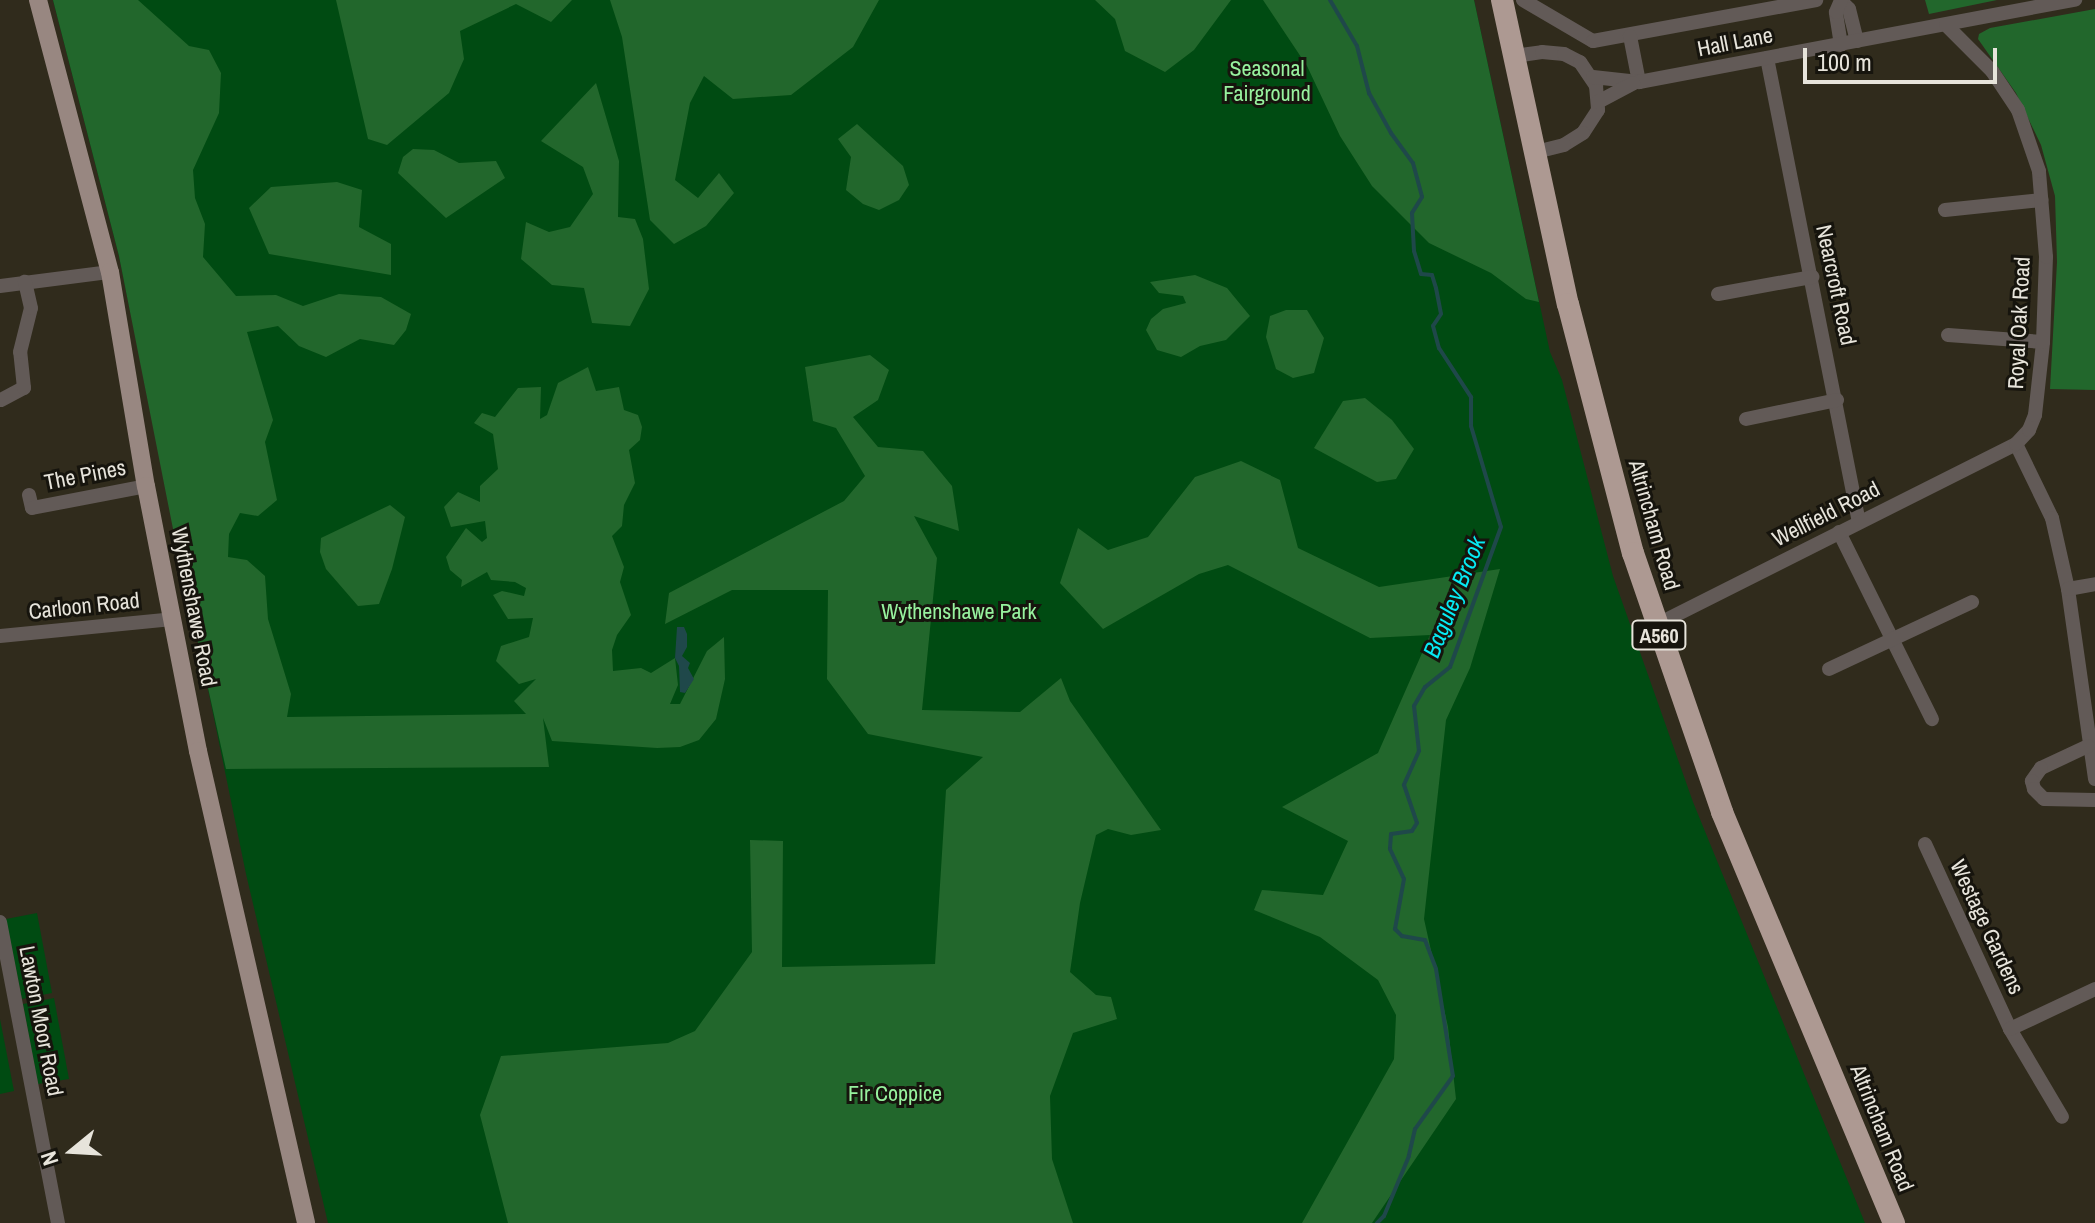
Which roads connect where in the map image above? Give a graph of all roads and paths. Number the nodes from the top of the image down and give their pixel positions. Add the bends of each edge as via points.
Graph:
1 (38, 0) edge
2 (1502, 0) edge
3 (1523, 0) edge
4 (1816, 0) edge
5 (1841, 0) edge
6 (2075, 0) edge
7 (1946, 25) junction
8 (1630, 36) junction
9 (1857, 41) junction
10 (1841, 45) junction
11 (1514, 56) junction
12 (1767, 58) junction
13 (1593, 77) junction
14 (1636, 83) junction
15 (1598, 102) junction
16 (1535, 152) junction
17 (2041, 200) junction
18 (1945, 210) dead end
19 (110, 272) junction
20 (1812, 277) junction
21 (25, 282) junction
22 (0, 286) edge
23 (1718, 294) dead end
24 (1948, 335) dead end
25 (2043, 342) junction
26 (1, 400) edge
27 (1837, 400) junction
28 (1746, 419) dead end
29 (2016, 444) junction
30 (146, 486) junction
31 (32, 508) dead end
32 (1859, 522) junction
33 (1839, 532) junction
34 (2095, 584) edge
35 (2068, 589) junction
36 (1972, 602) dead end
37 (172, 619) junction
38 (1656, 625) junction
39 (0, 636) edge
40 (1893, 639) junction
41 (1829, 669) dead end
42 (1932, 719) dead end
43 (2088, 746) junction
44 (2095, 779) edge
45 (2095, 800) edge
46 (1925, 844) dead end
47 (0, 922) edge
48 (2095, 989) edge
49 (2010, 1029) junction
50 (2062, 1117) dead end
51 (58, 1223) edge
52 (306, 1223) edge
53 (1894, 1223) edge

1 - 19 main road, Wythenshawe Road
2 - 11 highway, Altrincham Road / A560
3 - 8 street via 1587,40
4 - 8 street
5 - 9 street via 1849,9
5 - 10 street via 1836,12
6 - 7 street, Hall Lane
7 - 9 street, Hall Lane
7 - 17 street, Royal Oak Road via 1992,71 2018,110 2039,171
8 - 14 street
9 - 10 street, Hall Lane
10 - 12 street, Hall Lane
11 - 13 street, Hall Lane via 1564,54
11 - 16 highway, Altrincham Road / A560
12 - 14 street, Hall Lane
12 - 20 street, Nearcroft Road
13 - 14 street, Hall Lane
13 - 15 street
14 - 15 street, Hall Lane
15 - 16 street via 1583,133 1564,145
16 - 38 highway, Altrincham Road / A560 via 1600,431
17 - 18 street
17 - 25 street, Royal Oak Road via 2046,257
19 - 21 street
19 - 30 main road, Wythenshawe Road
20 - 23 street
20 - 27 street, Nearcroft Road
21 - 22 street
21 - 26 street via 31,308 20,352 24,388
24 - 25 street
25 - 29 street, Royal Oak Road via 2035,415
27 - 28 street
27 - 32 street, Nearcroft Road
29 - 32 street, Wellfield Road
29 - 35 street via 2052,518
30 - 31 street, The Pines
30 - 37 main road, Wythenshawe Road
32 - 33 street, Wellfield Road
33 - 38 street, Wellfield Road
33 - 40 street
34 - 35 street
35 - 43 street
36 - 40 street
37 - 39 street, Carloon Road
37 - 52 main road, Wythenshawe Road
38 - 53 highway, Altrincham Road / A560 via 1722,812
40 - 41 street
40 - 42 street
43 - 44 street
43 - 45 street via 2041,768 2032,781 2044,799
46 - 49 street, Westage Gardens
47 - 51 street, Lawton Moor Road
48 - 49 street, Westage Gardens
49 - 50 street, Westage Gardens

